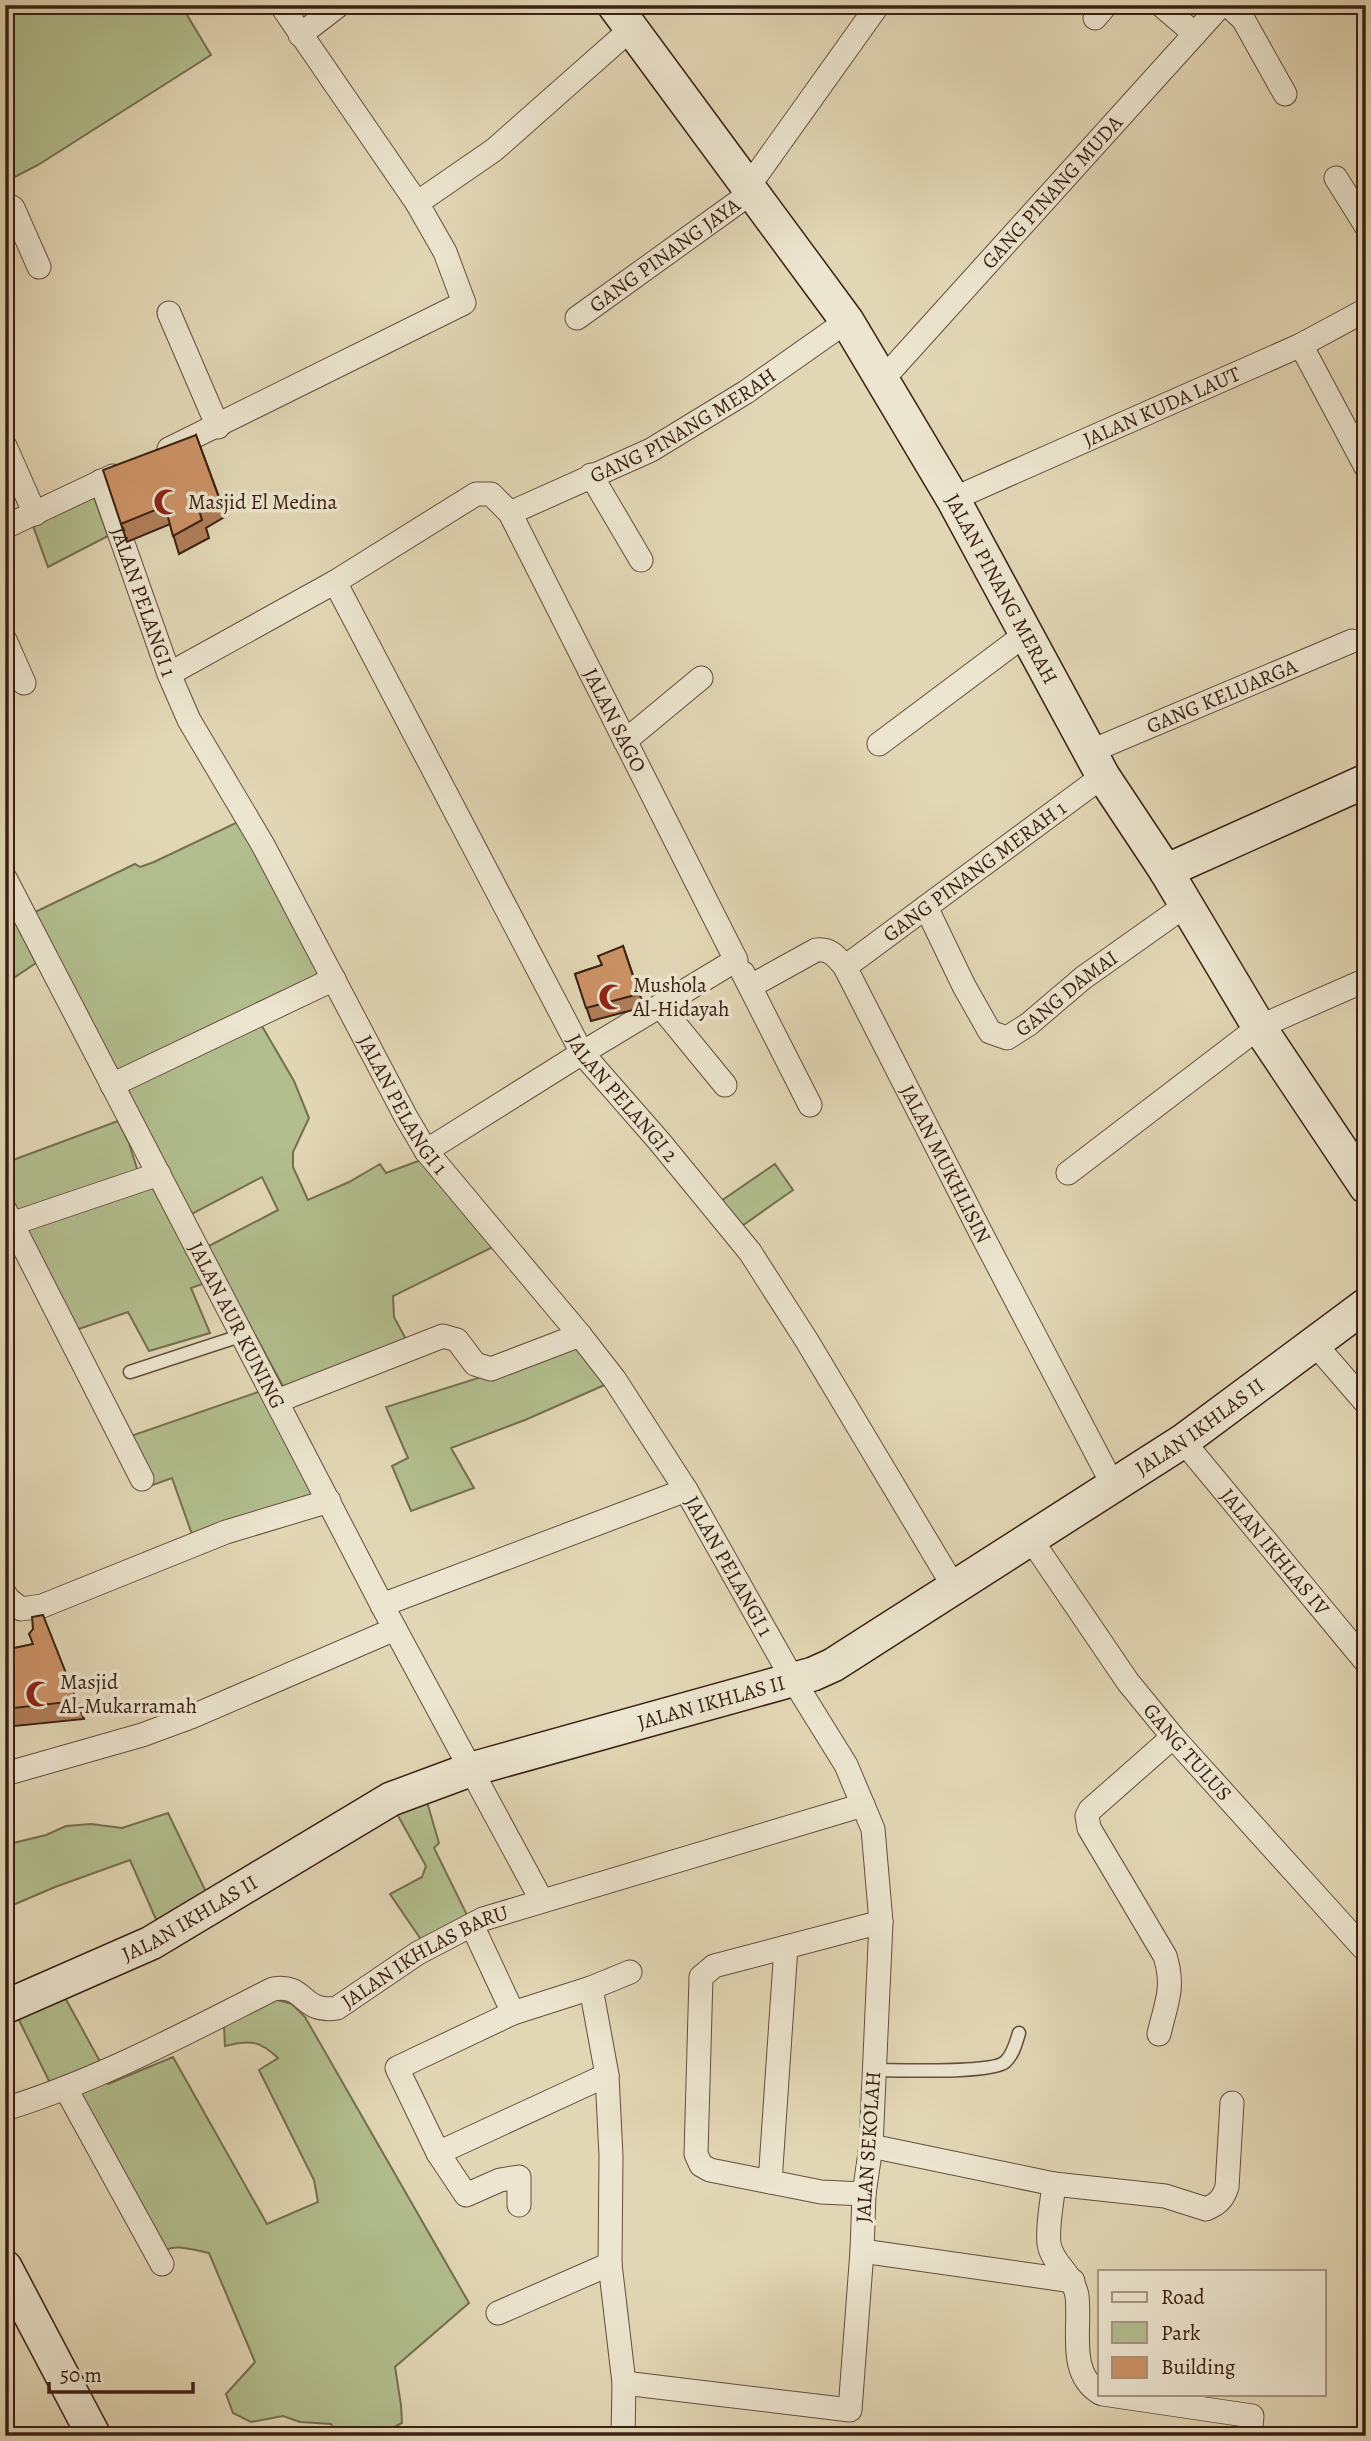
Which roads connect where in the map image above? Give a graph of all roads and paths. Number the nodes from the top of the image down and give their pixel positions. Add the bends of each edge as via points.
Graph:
1 (281, 5) edge
2 (339, 5) edge
3 (878, 5) edge
4 (1161, 5) edge
5 (1221, 5) edge
6 (1228, 5) edge
7 (623, 17) edge
8 (1195, 34) junction
9 (300, 35) junction
10 (1285, 94) dead end
11 (1336, 178) dead end
12 (750, 189) junction
13 (5, 203) edge
14 (417, 203) junction
15 (1366, 226) edge
16 (39, 267) dead end
17 (1366, 310) edge
18 (169, 313) dead end
19 (578, 318) dead end
20 (847, 321) junction
21 (1301, 345) junction
22 (883, 379) junction
23 (218, 427) junction
24 (5, 446) edge
25 (1366, 467) edge
26 (591, 475) junction
27 (101, 481) junction
28 (953, 499) junction
29 (510, 513) junction
30 (35, 514) junction
31 (5, 527) edge
32 (640, 560) dead end
33 (335, 582) junction
34 (1026, 634) junction
35 (5, 640) edge
36 (1352, 642) dead end
37 (169, 674) junction
38 (701, 678) dead end
39 (24, 683) dead end
40 (625, 741) junction
41 (879, 744) dead end
42 (1096, 764) junction
43 (1366, 781) edge
44 (1166, 871) junction
45 (5, 878) edge
46 (1186, 905) junction
47 (926, 907) junction
48 (736, 960) junction
49 (845, 967) junction
50 (334, 979) junction
51 (1366, 980) edge
52 (751, 986) junction
53 (661, 1007) junction
54 (1259, 1027) junction
55 (582, 1053) junction
56 (112, 1085) junction
57 (725, 1086) dead end
58 (810, 1104) dead end
59 (426, 1151) junction
60 (1068, 1173) dead end
61 (159, 1174) junction
62 (1366, 1186) edge
63 (8, 1220) edge
64 (1366, 1305) edge
65 (243, 1335) junction
66 (580, 1335) junction
67 (1314, 1343) junction
68 (130, 1372) dead end
69 (277, 1401) junction
70 (1366, 1403) edge
71 (1183, 1441) junction
72 (142, 1479) dead end
73 (1113, 1485) junction
74 (686, 1490) junction
75 (329, 1501) junction
76 (1030, 1538) junction
77 (954, 1587) junction
78 (5, 1594) edge
79 (382, 1605) junction
80 (395, 1629) junction
81 (1366, 1662) edge
82 (792, 1678) junction
83 (1172, 1737) junction
84 (472, 1769) junction
85 (5, 1774) edge
86 (863, 1805) junction
87 (542, 1901) junction
88 (881, 1922) junction
89 (472, 1925) junction
90 (786, 1947) junction
91 (1366, 1951) edge
92 (630, 1972) dead end
93 (592, 1987) junction
94 (5, 2007) edge
95 (513, 2013) junction
96 (1019, 2033) dead end
97 (1159, 2034) dead end
98 (873, 2070) junction
99 (607, 2075) junction
100 (66, 2089) junction
101 (1232, 2103) dead end
102 (5, 2109) edge
103 (872, 2147) junction
104 (438, 2152) junction
105 (770, 2182) junction
106 (1054, 2184) junction
107 (864, 2194) junction
108 (519, 2205) dead end
109 (862, 2251) junction
110 (162, 2264) dead end
111 (610, 2264) junction
112 (5, 2267) edge
113 (1073, 2281) junction
114 (498, 2313) dead end
115 (624, 2383) junction
116 (1098, 2391) edge
117 (1121, 2396) edge
118 (94, 2436) edge
119 (623, 2436) edge
120 (1250, 2436) edge

1 - 9 street
2 - 9 street
3 - 12 street, GANG PINANG JAYA
4 - 8 street
5 - 8 street, GANG PINANG MUDA
6 - 10 street via 1243,19
7 - 12 street, JALAN PINANG MERAH
7 - 14 street via 494,150
8 - 22 street, GANG PINANG MUDA
9 - 14 street
11 - 15 street
12 - 19 street, GANG PINANG JAYA
12 - 20 street, JALAN PINANG MERAH
13 - 16 street via 13,208
14 - 23 street via 445,252 464,303
17 - 21 street, JALAN KUDA LAUT
18 - 23 street
20 - 22 street, JALAN PINANG MERAH
20 - 26 street, GANG PINANG MERAH via 746,392 651,450
21 - 25 street
21 - 28 street, JALAN KUDA LAUT
22 - 28 street, JALAN PINANG MERAH
23 - 27 street
24 - 30 street
26 - 29 street, GANG PINANG MERAH
26 - 32 street
27 - 30 street
27 - 37 street, JALAN PELANGI 1
28 - 34 street, JALAN PINANG MERAH
29 - 33 street, JALAN SAGO via 491,494 476,494
29 - 40 street, JALAN SAGO
30 - 31 street
33 - 37 street, JALAN SAGO
33 - 55 street, JALAN PELANGI 2
34 - 41 street
34 - 42 street, JALAN PINANG MERAH
35 - 39 street
36 - 42 street, GANG KELUARGA
37 - 50 street, JALAN PELANGI 1 via 189,720 263,845
38 - 40 street
40 - 48 street, JALAN SAGO
42 - 44 street, JALAN PINANG MERAH
42 - 47 street, GANG PINANG MERAH 1
43 - 44 street
44 - 46 street, JALAN PINANG MERAH
45 - 56 street, JALAN AUR KUNING
46 - 47 street, GANG DAMAI via 1007,1038 990,1032
46 - 54 street, JALAN PINANG MERAH
47 - 49 street, GANG PINANG MERAH 1
48 - 52 street
48 - 53 street
49 - 52 street via 830,951 816,950
49 - 73 street, JALAN MUKHLISIN
50 - 56 street
50 - 59 street, JALAN PELANGI 1
51 - 54 street
52 - 58 street
53 - 55 street
53 - 57 street
54 - 60 street
54 - 62 street, JALAN PINANG MERAH
55 - 59 street
55 - 77 street, JALAN PELANGI 2 via 750,1252
56 - 61 street, JALAN AUR KUNING
59 - 66 street, JALAN PELANGI 1
61 - 63 street
61 - 65 street, JALAN AUR KUNING
63 - 72 street
64 - 67 street, JALAN IKHLAS II
65 - 68 lane
65 - 69 street, JALAN AUR KUNING
66 - 69 street via 491,1369 475,1364 457,1340 443,1336
66 - 74 street, JALAN PELANGI 1
67 - 70 street
67 - 71 street, JALAN IKHLAS II
69 - 75 street, JALAN AUR KUNING
71 - 73 street, JALAN IKHLAS II
71 - 81 street, JALAN IKHLAS IV
73 - 76 street, JALAN IKHLAS II
74 - 79 street
74 - 82 street, JALAN PELANGI 1
75 - 78 street via 226,1532 42,1606 21,1609
75 - 79 street, JALAN AUR KUNING
76 - 77 street, JALAN IKHLAS II
76 - 83 street, GANG TULUS via 1128,1682
77 - 82 street, JALAN IKHLAS II via 833,1665
79 - 80 street, JALAN AUR KUNING
80 - 84 street, JALAN AUR KUNING
80 - 85 street via 191,1717
82 - 84 street, JALAN IKHLAS II
82 - 86 street, JALAN SEKOLAH via 846,1765
83 - 91 street, GANG TULUS
83 - 97 street via 1087,1815 1089,1828 1165,1956 1171,1987
84 - 87 street, JALAN AUR KUNING
84 - 94 street, JALAN IKHLAS II via 391,1799 151,1943
86 - 87 street, JALAN IKHLAS BARU
86 - 88 street, JALAN SEKOLAH via 873,1829
87 - 89 street, JALAN IKHLAS BARU
88 - 90 street
88 - 98 street, JALAN SEKOLAH
89 - 95 street
89 - 100 street, JALAN IKHLAS BARU via 418,1953 337,2008 316,2008 292,1989 274,1989
90 - 105 street
90 - 105 street via 714,1966 701,1977 696,2154 701,2165 710,2169
92 - 93 street
93 - 95 street
93 - 99 street
95 - 104 street via 397,2068
96 - 98 lane via 1012,2054 1000,2066
98 - 103 street, JALAN SEKOLAH
99 - 104 street
99 - 111 street
100 - 102 street, JALAN IKHLAS BARU
100 - 110 street
101 - 106 street via 1227,2186 1217,2205 1206,2209 1165,2196
103 - 106 street
103 - 107 street, JALAN SEKOLAH
104 - 108 street via 466,2195 519,2177
105 - 107 street
106 - 113 street via 1049,2241 1054,2257
107 - 109 street, JALAN SEKOLAH
109 - 113 street
109 - 115 street, JALAN SEKOLAH via 850,2410
111 - 114 street
111 - 115 street
112 - 118 street
113 - 116 street via 1079,2367 1086,2382
115 - 119 street
117 - 120 street via 1252,2416

